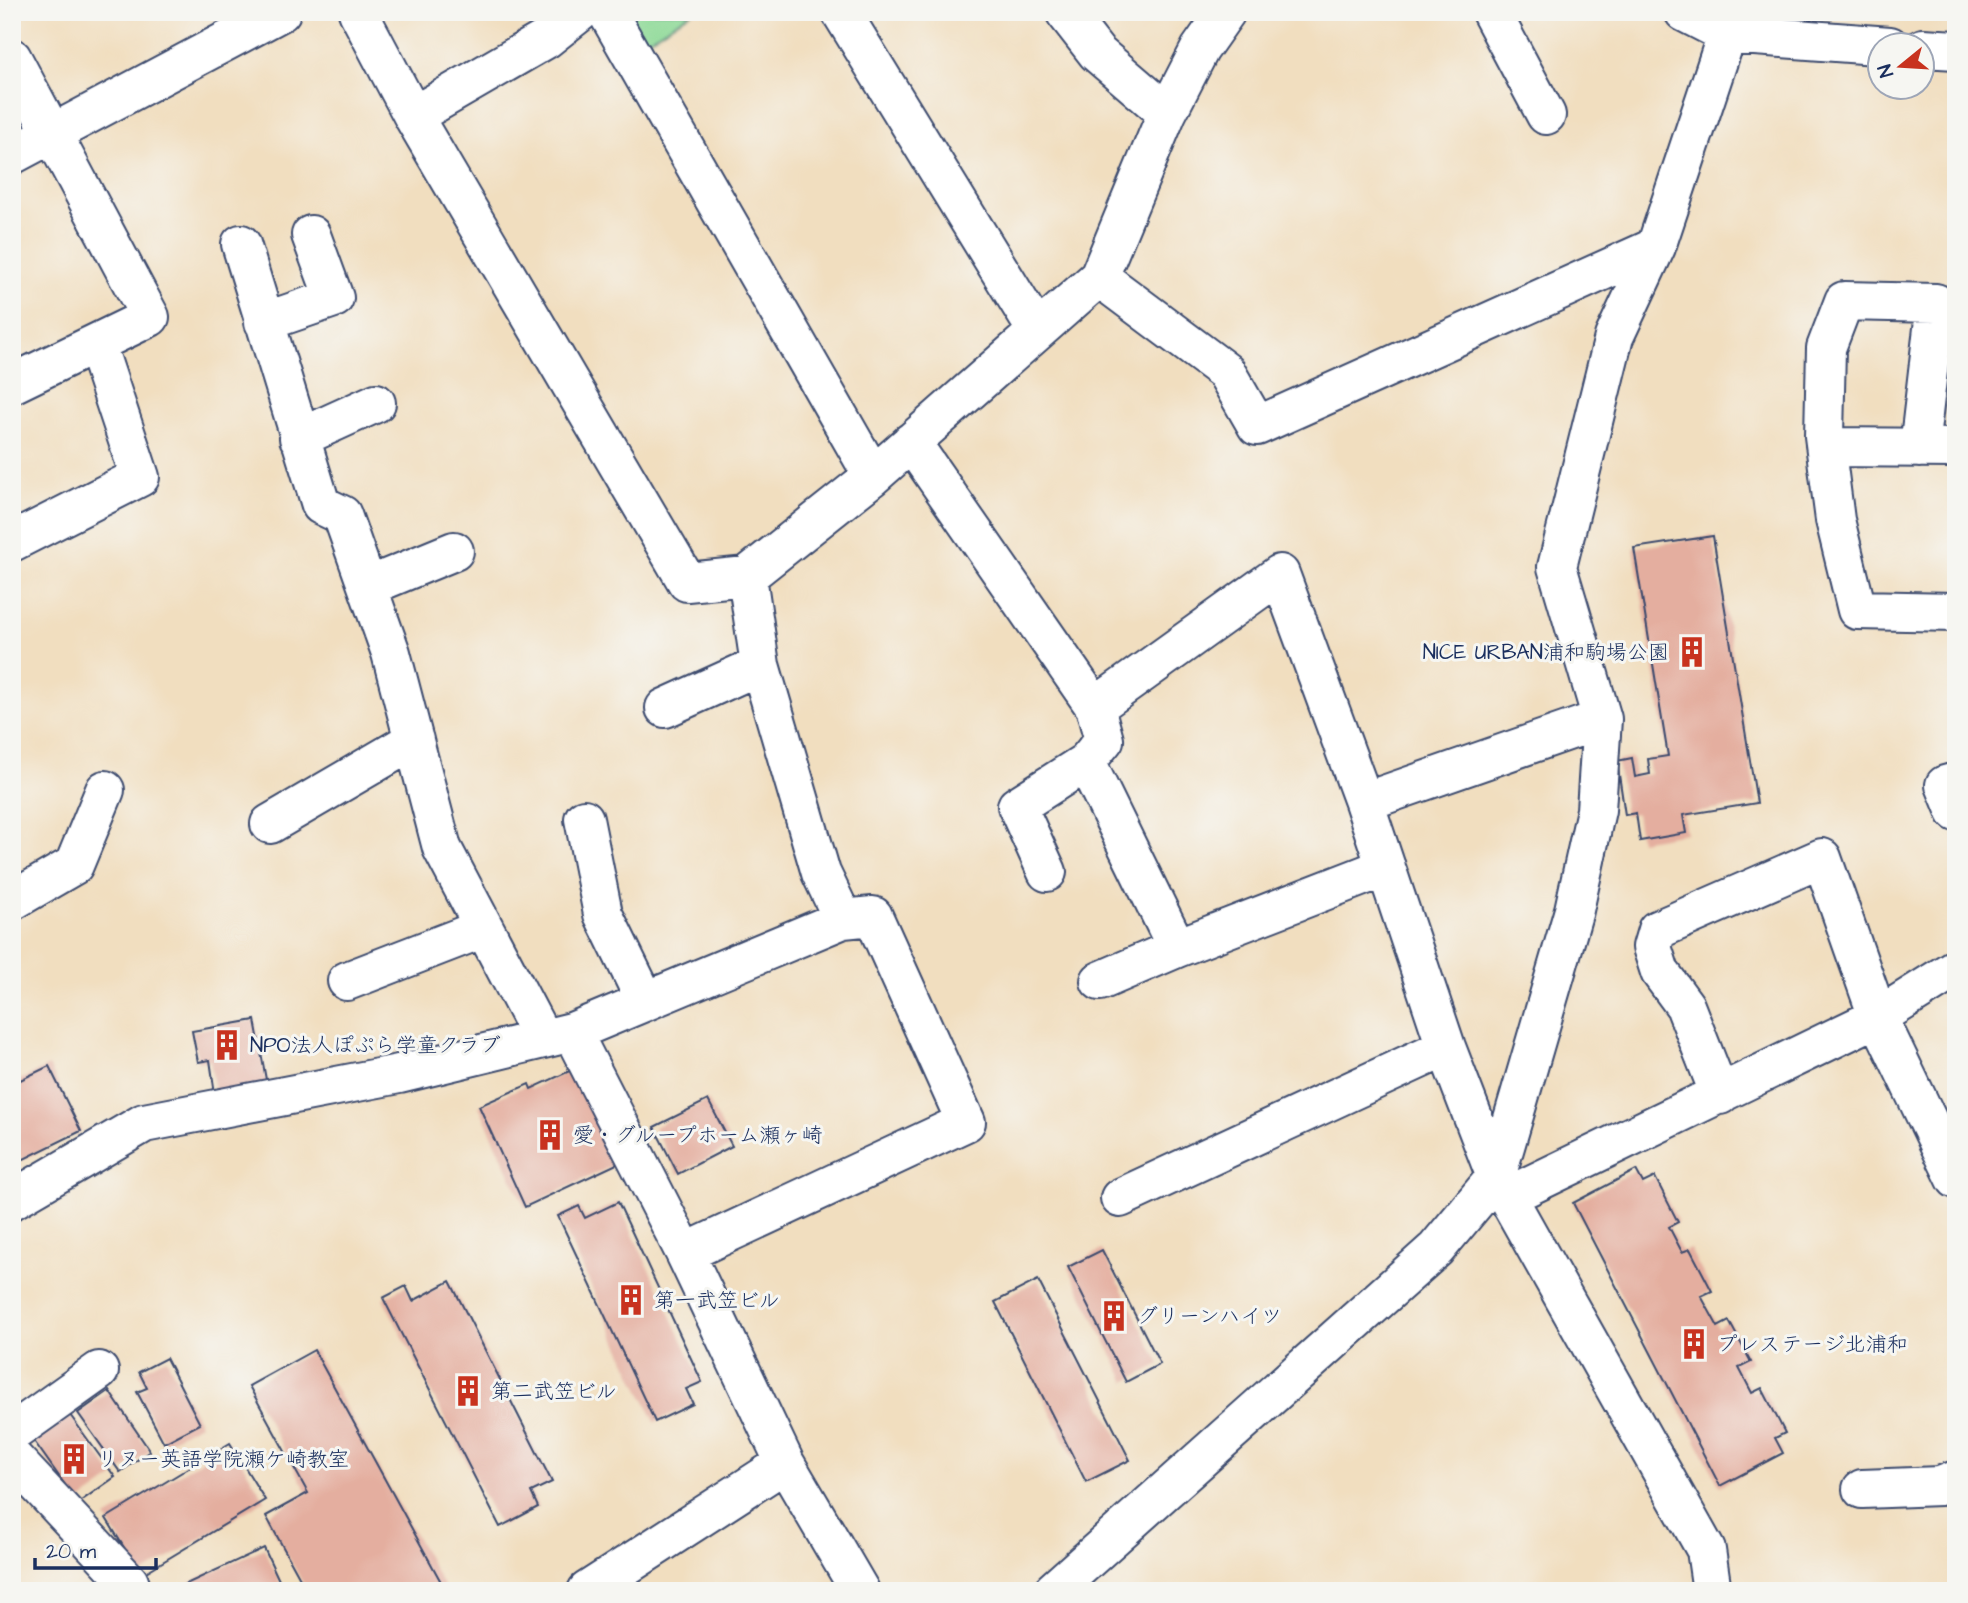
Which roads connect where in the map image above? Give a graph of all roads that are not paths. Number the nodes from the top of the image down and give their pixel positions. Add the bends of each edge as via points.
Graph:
1 (281, 12) edge
2 (358, 12) edge
3 (580, 12) edge
4 (607, 12) edge
5 (841, 12) edge
6 (1065, 12) edge
7 (1226, 12) edge
8 (1490, 12) edge
9 (1684, 12) edge
10 (1729, 23) edge
11 (1867, 43) edge
12 (1937, 49) edge
13 (1956, 50) edge
14 (12, 58) edge
15 (1167, 113) junction
16 (1546, 115) dead end
17 (413, 116) junction
18 (52, 134) junction
19 (12, 155) edge
20 (311, 235) dead end
21 (242, 244) dead end
22 (1656, 247) junction
23 (1099, 277) junction
24 (264, 322) junction
25 (1037, 331) junction
26 (96, 344) junction
27 (12, 384) edge
28 (376, 403) dead end
29 (299, 438) junction
30 (911, 442) junction
31 (1826, 447) junction
32 (1937, 448) edge
33 (873, 476) junction
34 (12, 542) edge
35 (454, 551) dead end
36 (747, 576) junction
37 (369, 586) junction
38 (1956, 611) edge
39 (760, 666) junction
40 (1095, 707) junction
41 (665, 708) dead end
42 (1602, 719) junction
43 (414, 740) junction
44 (1086, 762) junction
45 (1956, 782) edge
46 (105, 790) dead end
47 (1364, 802) junction
48 (1956, 812) edge
49 (584, 819) dead end
50 (270, 824) dead end
51 (1386, 867) junction
52 (1047, 872) dead end
53 (12, 901) edge
54 (843, 919) junction
55 (484, 928) junction
56 (1177, 948) junction
57 (1956, 968) edge
58 (347, 981) dead end
59 (1100, 981) dead end
60 (645, 1000) junction
61 (1878, 1017) junction
62 (557, 1035) junction
63 (1446, 1047) junction
64 (1720, 1095) junction
65 (1956, 1179) edge
66 (1502, 1186) junction
67 (1120, 1198) dead end
68 (12, 1200) edge
69 (685, 1253) junction
70 (99, 1371) dead end
71 (12, 1433) edge
72 (785, 1463) junction
73 (16, 1469) edge
74 (1956, 1480) edge
75 (1862, 1489) dead end
76 (132, 1591) edge
77 (587, 1591) edge
78 (860, 1591) edge
79 (1053, 1591) edge
80 (1712, 1591) edge

1 - 18 street
2 - 17 street
3 - 17 street via 546,40
4 - 33 street
5 - 25 street
6 - 15 street via 1097,53
7 - 15 street via 1200,49
8 - 16 street
9 - 10 street
10 - 11 street
10 - 22 street
12 - 13 street
14 - 18 street
15 - 23 street
17 - 36 street via 687,582
18 - 19 street
18 - 26 street via 150,317
20 - 24 street via 334,298
21 - 24 street
22 - 23 street via 1257,426 1226,372
22 - 42 street via 1614,337 1557,567
23 - 25 street
24 - 29 street
25 - 30 street
26 - 27 street
26 - 34 street via 140,477
28 - 29 street
29 - 37 street via 321,505 342,515
30 - 33 street
30 - 40 street
31 - 32 street
31 - 32 street via 1826,348 1844,301 1936,303
31 - 38 street via 1835,520 1857,610
33 - 36 street
35 - 37 street
36 - 39 street
37 - 43 street
39 - 41 street
39 - 54 street via 821,873
40 - 44 street via 1104,740
40 - 47 street via 1280,574
42 - 47 street
42 - 66 street via 1596,810
43 - 50 street
43 - 55 street via 442,848
44 - 52 street via 1017,806
44 - 56 street
45 - 48 street via 1945,785
46 - 53 street via 74,865
47 - 51 street
49 - 60 street via 603,914
51 - 56 street
51 - 63 street
54 - 60 street
54 - 69 street via 873,916 965,1122
55 - 58 street
55 - 62 street
56 - 59 street
57 - 61 street
60 - 62 street
61 - 64 street
61 - 64 street via 1822,858 1657,930 1652,947 1660,972 1685,1006
61 - 65 street
62 - 68 street via 399,1074 144,1123
62 - 69 street
63 - 66 street
63 - 67 street
64 - 66 street
66 - 79 street
66 - 80 street via 1706,1550
69 - 72 street
70 - 71 street
72 - 77 street
72 - 78 street
73 - 76 street via 129,1582
74 - 75 street via 1940,1486

